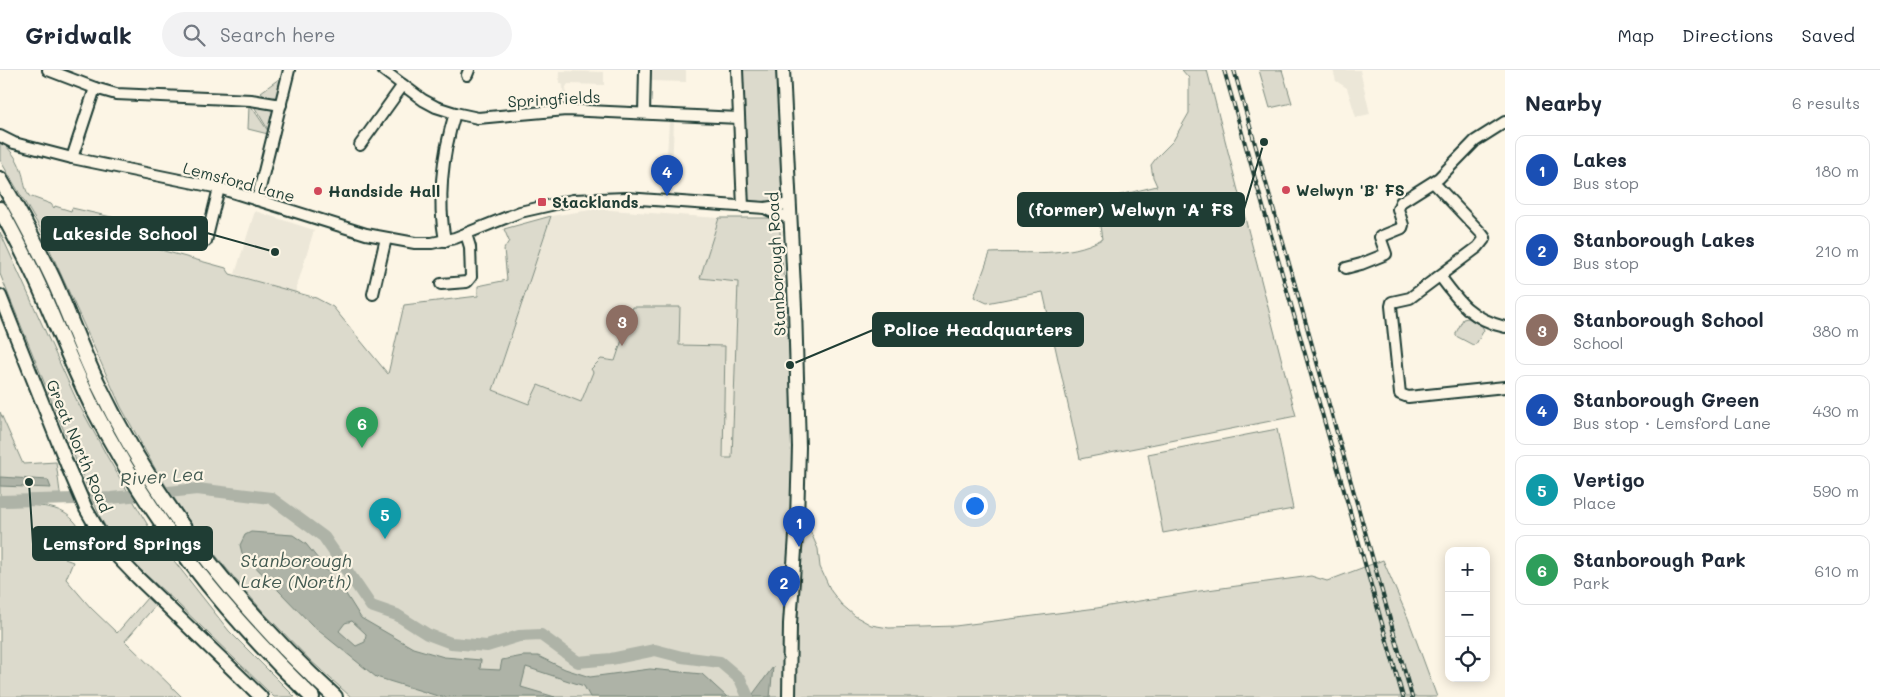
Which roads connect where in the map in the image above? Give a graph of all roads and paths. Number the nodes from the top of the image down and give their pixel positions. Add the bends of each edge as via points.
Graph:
1 (48, 70) edge
2 (290, 70) edge
3 (383, 70) edge
4 (645, 70) edge
5 (736, 70) edge
6 (783, 70) edge
7 (403, 85) junction
8 (95, 88) junction
9 (281, 105) junction
10 (455, 113) junction
11 (644, 114) junction
12 (739, 118) junction
13 (1505, 122) edge
14 (1494, 129) junction
15 (1505, 129) edge
16 (0, 136) edge
17 (360, 145) dead end
18 (72, 158) junction
19 (0, 179) edge
20 (1434, 183) junction
21 (219, 188) junction
22 (257, 200) junction
23 (790, 204) junction
24 (743, 207) junction
25 (765, 208) junction
26 (0, 209) edge
27 (790, 220) junction
28 (466, 234) junction
29 (386, 238) junction
30 (206, 241) dead end
31 (445, 241) junction
32 (1346, 268) dead end
33 (1440, 276) junction
34 (441, 284) dead end
35 (373, 294) dead end
36 (0, 296) edge
37 (1505, 327) edge
38 (1505, 388) edge
39 (261, 697) edge
40 (312, 697) edge
41 (335, 697) edge
42 (789, 697) edge

1 - 8 street
2 - 9 street
3 - 7 street, Springfields
4 - 11 street
5 - 12 street
6 - 23 main road, Stanborough Road
7 - 10 street, Springfields via 436,107
7 - 17 street
8 - 9 street via 116,94 251,100
8 - 18 street
9 - 22 street
10 - 11 street, Springfields via 478,118 566,110
10 - 31 street via 447,141 440,198
11 - 12 street, Springfields
12 - 24 street
13 - 14 street
14 - 15 street
14 - 20 street via 1475,141
16 - 18 street, Lemsford Lane via 14,143
18 - 21 street, Lemsford Lane
19 - 41 highway via 41,254 96,380 171,510 247,608
20 - 32 street via 1398,205 1402,228 1380,236 1386,254
20 - 33 street via 1485,238
21 - 22 street, Lemsford Lane
21 - 30 street
22 - 29 street, Lemsford Lane
23 - 25 street, Lemsford Lane
23 - 27 main road, Stanborough Road
24 - 25 street, Lemsford Lane
24 - 28 street, Lemsford Lane via 626,198 573,200 520,212
25 - 27 street, Lemsford Lane
26 - 40 highway via 32,270 92,406 157,517 231,614
27 - 42 main road, Stanborough Road via 799,447
28 - 31 street, Lemsford Lane
28 - 34 street via 470,247 470,280
29 - 31 street, Lemsford Lane via 415,243
29 - 35 street
33 - 37 street via 1467,310
33 - 38 street via 1410,298 1392,302 1400,394 1408,397
36 - 39 main road, Great North Road via 86,510 101,536 121,561

